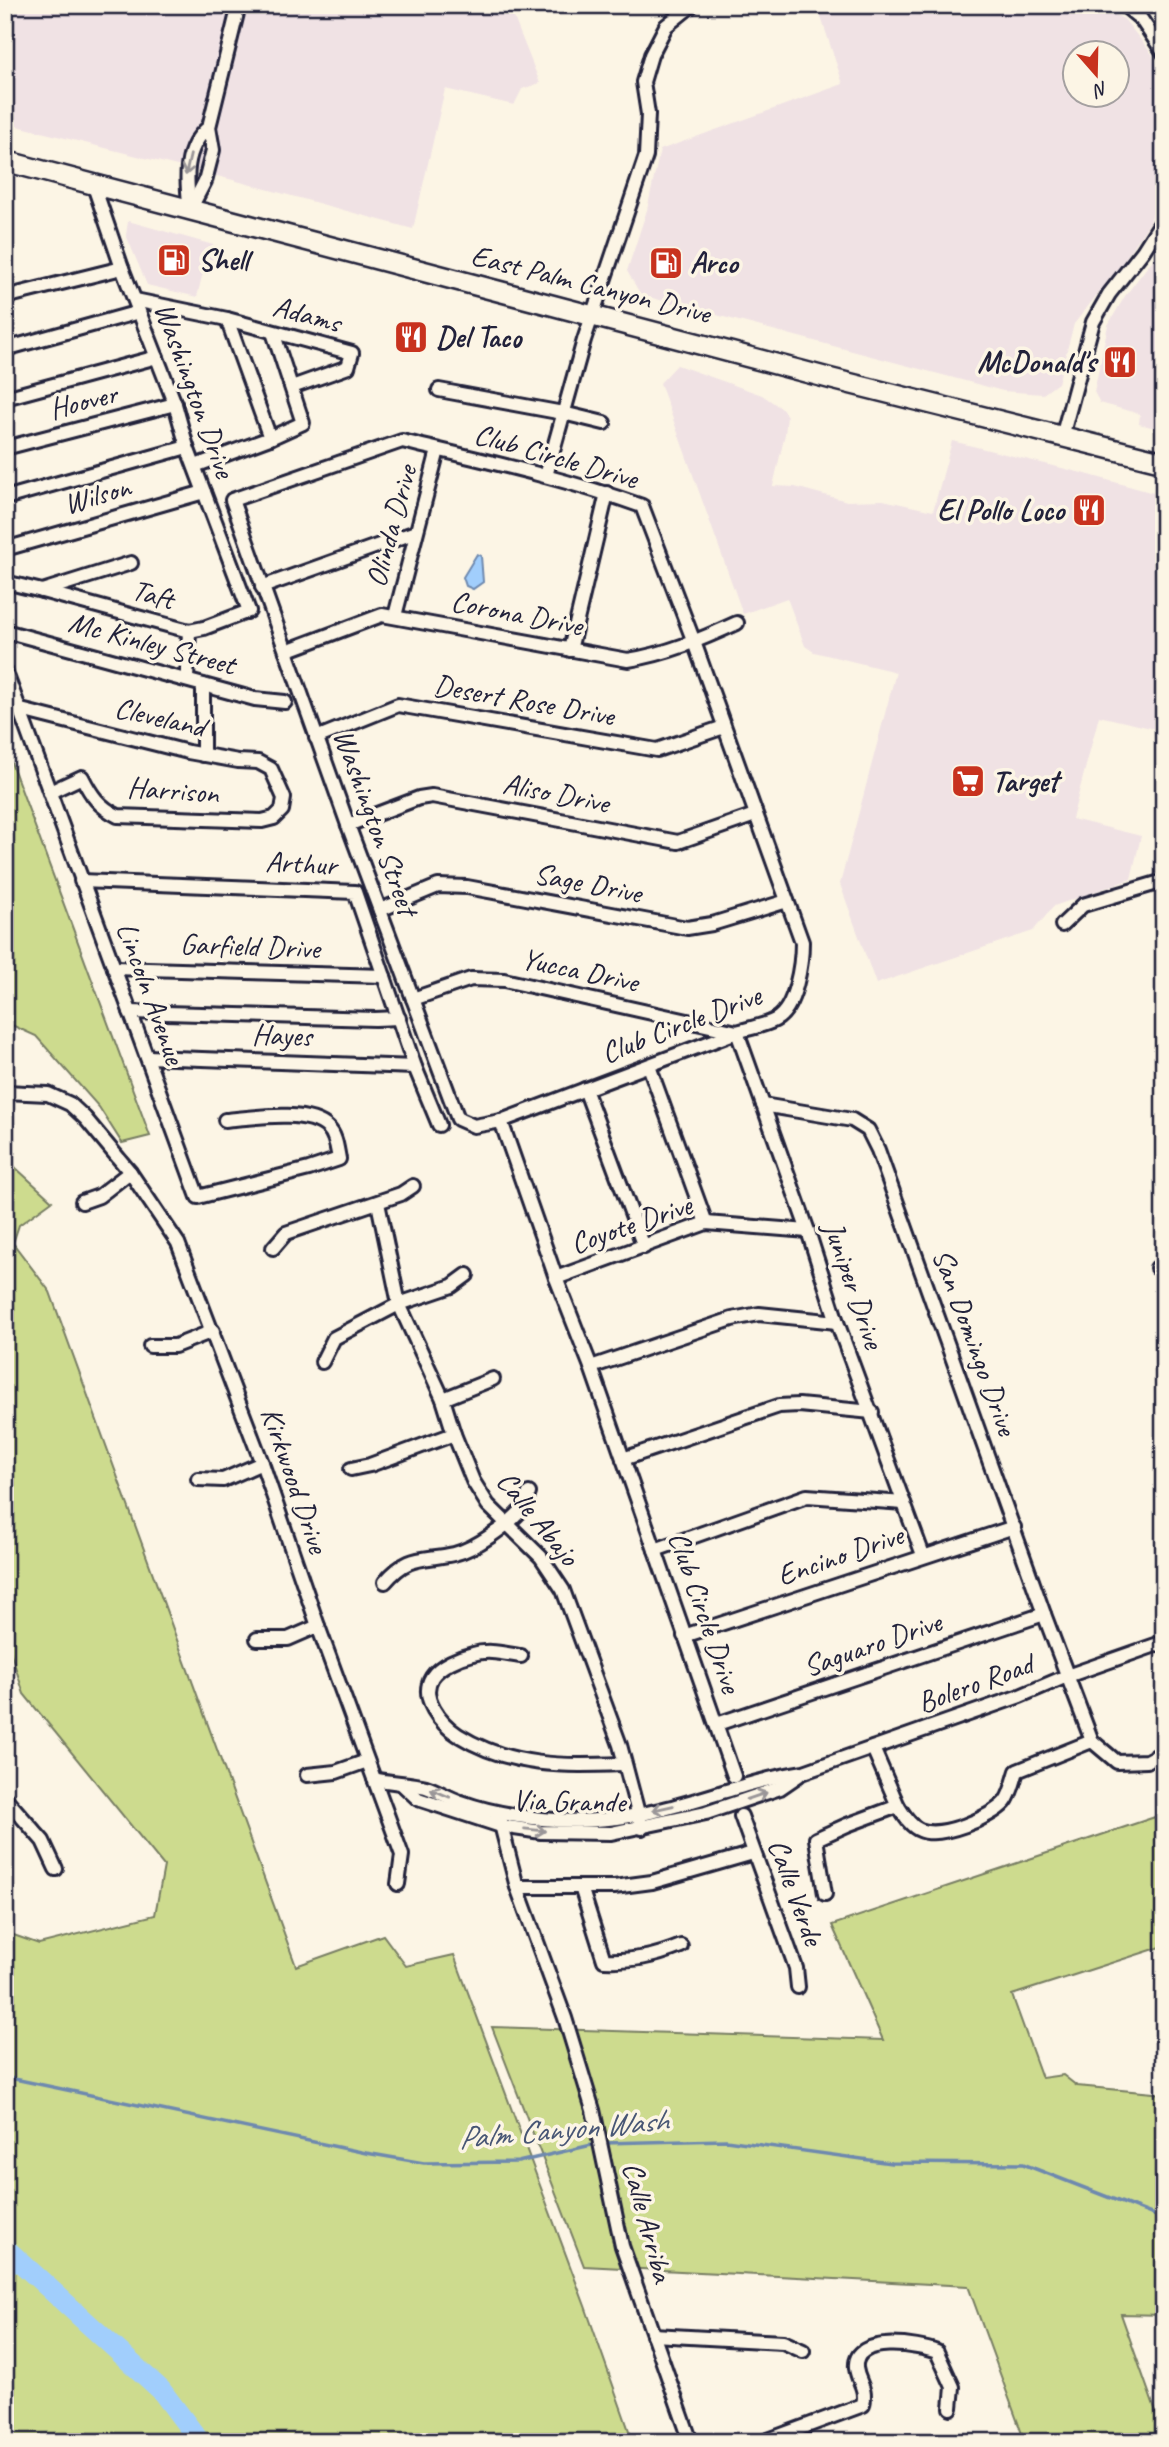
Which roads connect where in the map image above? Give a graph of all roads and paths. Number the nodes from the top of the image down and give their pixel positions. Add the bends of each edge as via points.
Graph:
1 (239, 5) edge
2 (1124, 5) edge
3 (690, 6) edge
4 (1164, 53) edge
5 (209, 127) junction
6 (5, 161) edge
7 (94, 186) junction
8 (190, 210) junction
9 (1164, 218) edge
10 (122, 268) junction
11 (5, 297) edge
12 (137, 306) junction
13 (592, 315) junction
14 (227, 319) junction
15 (273, 332) junction
16 (5, 349) edge
17 (157, 357) junction
18 (292, 387) junction
19 (439, 390) dead end
20 (5, 398) edge
21 (175, 404) junction
22 (563, 413) junction
23 (604, 423) dead end
24 (1062, 437) junction
25 (270, 438) junction
26 (187, 447) junction
27 (5, 448) edge
28 (438, 450) junction
29 (1164, 462) edge
30 (195, 466) junction
31 (545, 476) junction
32 (204, 492) junction
33 (607, 493) junction
34 (5, 498) edge
35 (232, 500) joint
36 (416, 532) junction
37 (5, 549) edge
38 (131, 563) dead end
39 (5, 582) edge
40 (262, 587) junction
41 (42, 591) junction
42 (249, 611) joint
43 (395, 616) junction
44 (737, 623) dead end
45 (5, 631) edge
46 (190, 631) junction
47 (694, 642) junction
48 (570, 650) junction
49 (286, 651) junction
50 (5, 670) edge
51 (187, 679) junction
52 (203, 685) junction
53 (285, 702) dead end
54 (21, 710) junction
55 (724, 727) junction
56 (316, 738) junction
57 (203, 755) junction
58 (279, 784) joint
59 (50, 792) junction
60 (755, 814) junction
61 (348, 825) junction
62 (81, 881) junction
63 (1164, 881) edge
64 (787, 901) junction
65 (380, 910) junction
66 (1062, 925) dead end
67 (114, 968) junction
68 (384, 976) junction
69 (413, 999) junction
70 (130, 1012) junction
71 (399, 1018) junction
72 (737, 1032) junction
73 (147, 1056) junction
74 (649, 1066) junction
75 (415, 1067) junction
76 (585, 1089) junction
77 (5, 1092) edge
78 (763, 1105) junction
79 (225, 1120) dead end
80 (501, 1121) junction
81 (439, 1125) dead end
82 (130, 1172) junction
83 (413, 1186) dead end
84 (82, 1202) dead end
85 (378, 1203) junction
86 (706, 1223) junction
87 (808, 1231) junction
88 (644, 1247) junction
89 (273, 1248) dead end
90 (467, 1275) dead end
91 (556, 1278) junction
92 (399, 1304) junction
93 (837, 1322) junction
94 (213, 1331) junction
95 (150, 1346) dead end
96 (322, 1362) dead end
97 (591, 1367) junction
98 (493, 1379) dead end
99 (443, 1399) junction
100 (872, 1412) junction
101 (454, 1434) junction
102 (623, 1459) junction
103 (262, 1463) junction
104 (351, 1469) dead end
105 (198, 1479) dead end
106 (529, 1493) dead end
107 (904, 1503) junction
108 (506, 1523) junction
109 (1014, 1527) junction
110 (655, 1549) junction
111 (923, 1555) junction
112 (385, 1582) dead end
113 (1044, 1614) junction
114 (318, 1626) junction
115 (684, 1636) junction
116 (257, 1639) dead end
117 (1164, 1642) edge
118 (521, 1656) dead end
119 (1067, 1676) junction
120 (717, 1724) junction
121 (1092, 1741) junction
122 (873, 1748) junction
123 (1164, 1752) edge
124 (367, 1761) junction
125 (624, 1764) junction
126 (307, 1775) dead end
127 (734, 1776) dead end
128 (374, 1779) junction
129 (778, 1782) junction
130 (403, 1785) junction
131 (5, 1798) edge
132 (898, 1806) junction
133 (498, 1813) junction
134 (638, 1814) junction
135 (741, 1816) dead end
136 (501, 1826) junction
137 (642, 1828) junction
138 (753, 1853) junction
139 (56, 1869) dead end
140 (398, 1884) dead end
141 (517, 1887) junction
142 (581, 1887) junction
143 (825, 1895) dead end
144 (681, 1946) dead end
145 (798, 1987) dead end
146 (653, 2335) junction
147 (803, 2351) dead end
148 (951, 2409) dead end
149 (691, 2442) edge
150 (763, 2442) edge

1 - 5 street
2 - 4 street via 1141,19
3 - 13 street via 666,26 651,55 643,82 648,114 646,156
5 - 8 street via 213,150 205,181
5 -> 8 street via 194,142 186,178
6 - 7 main road, East Palm Canyon Drive
7 - 8 main road, East Palm Canyon Drive
7 - 10 street, Washington Drive
8 - 13 main road, East Palm Canyon Drive
9 - 24 street via 1093,323
10 - 11 street
10 - 12 street, Washington Drive
12 - 14 street, Adams
12 - 16 street
12 - 17 street, Washington Drive
13 - 22 street
13 - 24 main road, East Palm Canyon Drive
14 - 15 street, Adams
14 - 25 street
15 - 18 street
15 - 18 street, Adams via 352,353 348,367
17 - 20 street
17 - 21 street, Washington Drive
18 - 25 street via 303,423
19 - 22 street
21 - 26 street, Washington Drive
21 - 27 street, Hoover
22 - 23 street
22 - 31 street
24 - 29 main road, East Palm Canyon Drive
25 - 30 street
26 - 30 street, Washington Drive
26 - 34 street
28 - 31 street, Club Circle Drive
28 - 35 street, Club Circle Drive via 402,441
28 - 36 street, Olinda Drive
30 - 32 street, Washington Drive
31 - 33 street, Club Circle Drive
32 - 37 street, Wilson
32 - 42 street, Washington Drive
33 - 47 street, Club Circle Drive via 642,506
33 - 48 street
35 - 40 street, Washington Street
36 - 40 street
36 - 43 street, Olinda Drive
38 - 41 street
39 - 41 street, Taft
40 - 49 street, Washington Street
41 - 46 street, Taft
42 - 46 street, Taft
43 - 48 street, Corona Drive
43 - 49 street, Corona Drive via 382,615
44 - 47 street, Corona Drive
45 - 51 street, Mc Kinley Street
46 - 51 street
47 - 48 street, Corona Drive via 628,660
47 - 55 street, Club Circle Drive
49 - 56 street, Washington Street
50 - 54 street, Lincoln Avenue
51 - 52 street, Mc Kinley Street
52 - 53 street, Mc Kinley Street
52 - 57 street
54 - 57 street, Cleveland
54 - 59 street, Lincoln Avenue
55 - 56 street, Desert Rose Drive via 657,750 398,705
55 - 60 street, Club Circle Drive
56 - 61 street, Washington Street
57 - 58 street, Cleveland via 258,762 271,769
58 - 59 street, Harrison via 282,810 262,821 118,816 90,795 82,777
59 - 62 street, Lincoln Avenue
60 - 61 street, Aliso Drive via 678,842 432,796
60 - 64 street, Club Circle Drive
61 - 65 street, Washington Street
62 - 67 street, Lincoln Avenue
62 - 68 street, Arthur via 355,892
63 - 66 street via 1083,905
64 - 65 street, Sage Drive via 687,928 467,887 438,886
64 - 72 street, Club Circle Drive via 802,942 802,961 789,1007 776,1019
65 - 69 street, Washington Street
67 - 68 street, Garfield Drive
67 - 70 street, Lincoln Avenue
68 - 71 street, Arthur
69 - 72 street, Yucca Drive via 471,979 504,979
69 - 80 street, Washington Street via 458,1119 474,1126
70 - 71 street
70 - 73 street, Lincoln Avenue
71 - 75 street, Arthur
72 - 74 street, Club Circle Drive
72 - 78 street, Juniper Drive
73 - 75 street, Hayes
73 - 79 street, Lincoln Avenue via 198,1197 339,1159 329,1128 315,1121 290,1116
74 - 76 street, Club Circle Drive
74 - 86 street
75 - 81 street, Arthur
76 - 80 street, Club Circle Drive
76 - 88 street
77 - 82 street, Kirkwood Drive via 48,1094 71,1104
78 - 87 street, Juniper Drive
78 - 109 street, San Domingo Drive via 852,1120 867,1130
80 - 91 street, Club Circle Drive
82 - 84 street via 99,1196
82 - 94 street, Kirkwood Drive via 178,1243
83 - 85 street
85 - 89 street via 286,1233
85 - 92 street, Calle Abajo
86 - 87 street, Coyote Drive
86 - 88 street, Coyote Drive
87 - 93 street, Juniper Drive
88 - 91 street, Coyote Drive
90 - 92 street via 452,1286
91 - 97 street, Club Circle Drive
92 - 96 street via 334,1338
92 - 99 street, Calle Abajo
93 - 97 street via 759,1314
93 - 100 street, Juniper Drive
94 - 95 street via 175,1346
94 - 103 street, Kirkwood Drive
97 - 102 street, Club Circle Drive
98 - 99 street
99 - 101 street, Calle Abajo
100 - 102 street via 779,1406
100 - 107 street, Juniper Drive
101 - 104 street
101 - 108 street, Calle Abajo via 488,1506
102 - 110 street, Club Circle Drive
103 - 105 street via 223,1480
103 - 114 street, Kirkwood Drive
106 - 108 street via 524,1507
107 - 110 street via 807,1496
107 - 111 street, Juniper Drive
108 - 112 street via 479,1544 456,1554 398,1566
108 - 125 street, Calle Abajo via 541,1558 563,1590
109 - 111 street, Encino Drive
109 - 113 street, San Domingo Drive
110 - 115 street, Club Circle Drive
111 - 115 street, Encino Drive
113 - 119 street, San Domingo Drive
113 - 120 street, Saguaro Drive
114 - 116 street via 288,1639
114 - 124 street, Kirkwood Drive
115 - 120 street, Club Circle Drive
117 - 119 street, Bolero Road
118 - 125 street via 474,1653 445,1665 432,1676 428,1689 439,1717 477,1746 518,1761
119 - 121 street, San Domingo Drive
119 - 122 street, Bolero Road
120 - 127 street, Club Circle Drive
121 - 123 street via 1117,1762 1147,1761
121 - 132 street via 1017,1771 1006,1801 978,1820 934,1834 918,1830
122 - 129 street, Bolero Road
122 - 132 street
124 - 126 street via 336,1772
124 - 128 street, Kirkwood Drive
125 - 134 street, Calle Abajo
128 - 130 street, Via Grande
128 - 140 street, Kirkwood Drive via 402,1855
129 -> 134 street, Via Grande
137 -> 129 street, Via Grande via 706,1813
133 -> 130 street, Via Grande via 424,1787
130 - 136 street, Via Grande via 418,1799
131 - 139 street via 43,1841
132 - 143 street via 816,1839
133 - 134 street, Via Grande via 607,1819
133 - 136 street, Calle Arriba
134 - 137 street, Calle Abajo
135 - 138 street, Calle Verde
136 -> 137 street, Via Grande via 597,1833
136 - 141 street, Calle Arriba
138 - 142 street via 652,1882
138 - 145 street, Calle Verde via 796,1968
141 - 142 street
141 - 146 street, Calle Arriba via 593,2110 622,2246
142 - 144 street via 604,1960 656,1957
146 - 147 street via 783,2342
146 - 149 street, Calle Arriba
148 - 150 street via 953,2387 937,2353 881,2344 870,2346 857,2359 856,2369 866,2392 863,2405

